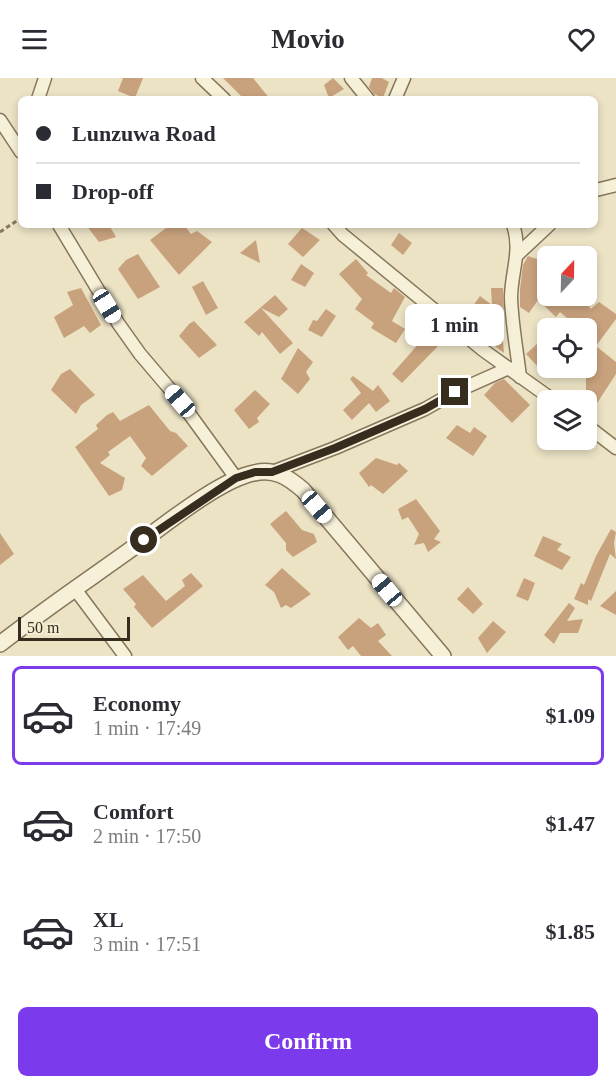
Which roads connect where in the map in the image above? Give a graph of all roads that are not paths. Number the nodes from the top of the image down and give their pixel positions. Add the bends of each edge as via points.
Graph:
1 (45, 78) edge
2 (202, 78) edge
3 (351, 78) edge
4 (404, 78) edge
5 (39, 96) edge
6 (221, 96) edge
7 (366, 96) edge
8 (396, 96) edge
9 (0, 120) edge
10 (18, 145) edge
11 (616, 184) edge
12 (598, 189) edge
13 (60, 228) edge
14 (336, 228) edge
15 (514, 228) edge
16 (546, 228) edge
17 (517, 255) junction
18 (509, 368) junction
19 (520, 377) junction
20 (539, 390) edge
21 (597, 433) edge
22 (616, 448) edge
23 (272, 472) junction
24 (236, 478) junction
25 (75, 589) junction
26 (2, 637) edge
27 (125, 656) edge
28 (443, 656) edge

1 - 5 street
2 - 6 street
3 - 7 street
4 - 8 street
9 - 10 street
11 - 12 street
13 - 24 street via 140,354
14 - 18 street via 483,351
15 - 17 street
16 - 17 street
17 - 19 street via 511,296
18 - 19 street
18 - 23 street via 425,409
19 - 20 street
21 - 22 street
23 - 24 street
23 - 28 street via 289,478 303,490
24 - 25 street
25 - 26 street
25 - 27 street

